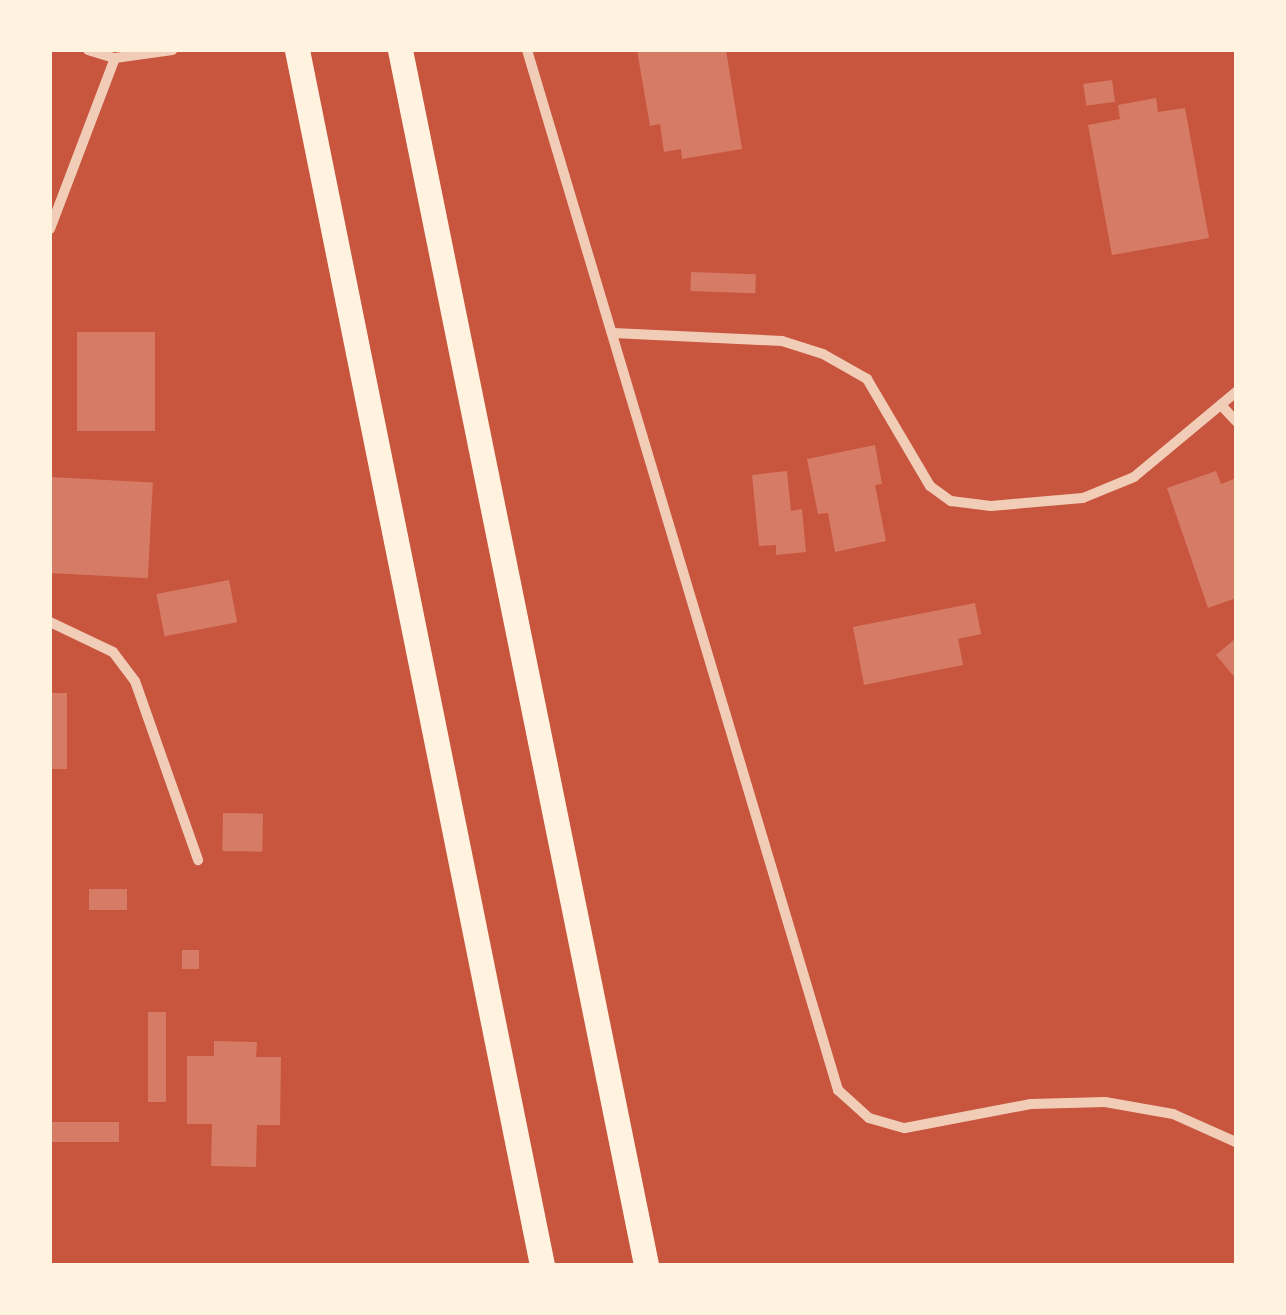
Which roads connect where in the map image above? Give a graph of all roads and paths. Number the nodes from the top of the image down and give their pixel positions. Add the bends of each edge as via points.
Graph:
1 (88, 50) edge
2 (172, 50) edge
3 (297, 50) edge
4 (400, 50) edge
5 (527, 50) edge
6 (115, 58) junction
7 (50, 230) edge
8 (613, 333) junction
9 (1236, 392) edge
10 (1221, 405) junction
11 (1236, 422) edge
12 (50, 622) edge
13 (198, 860) dead end
14 (1236, 1142) edge
15 (542, 1265) edge
16 (646, 1265) edge

1 - 6 street
2 - 6 street
3 - 15 main road
4 - 16 main road
5 - 8 street
6 - 7 street
8 - 10 street via 782,341 823,354 867,379 930,486 951,501 991,506 1100,491 1134,476
8 - 14 street via 838,1090 870,1118 904,1128 1031,1104 1105,1102 1173,1114
9 - 10 street
10 - 11 street
12 - 13 street via 113,652 135,681

